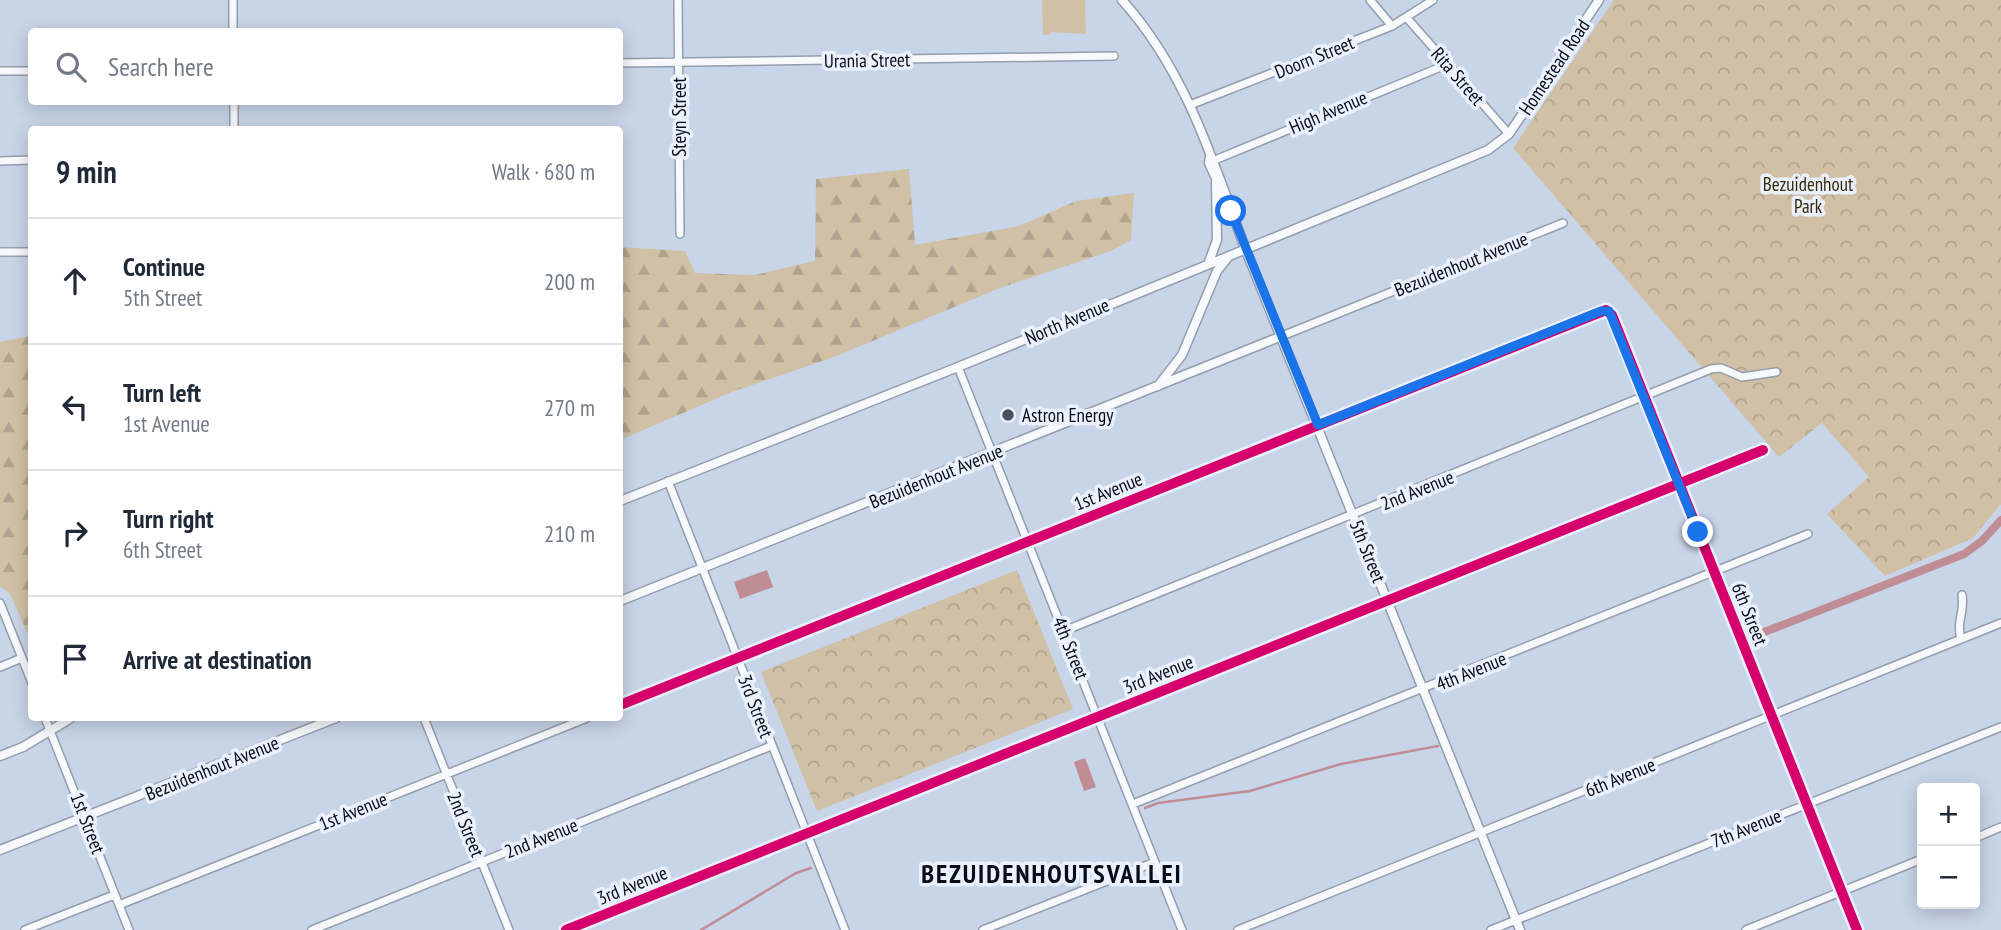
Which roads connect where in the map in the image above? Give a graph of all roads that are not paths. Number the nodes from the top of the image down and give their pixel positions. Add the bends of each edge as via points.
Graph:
1 (233, 0) edge
2 (678, 0) edge
3 (1122, 0) edge
4 (1370, 0) edge
5 (1433, 0) edge
6 (1599, 0) edge
7 (1407, 18) junction
8 (1392, 26) junction
9 (233, 28) edge
10 (1114, 56) dead end
11 (679, 62) junction
12 (623, 63) edge
13 (1448, 64) junction
14 (0, 71) edge
15 (28, 71) edge
16 (234, 105) edge
17 (1190, 106) junction
18 (234, 126) edge
19 (1509, 134) junction
20 (1211, 159) junction
21 (28, 160) edge
22 (0, 161) edge
23 (1216, 182) junction
24 (1231, 211) junction
25 (1563, 223) dead end
26 (680, 234) dead end
27 (1245, 248) junction
28 (0, 252) edge
29 (28, 252) dead end
30 (1232, 253) junction
31 (1209, 262) junction
32 (1197, 267) junction
33 (1214, 279) junction
34 (1609, 311) joint
35 (1282, 336) junction
36 (958, 367) junction
37 (1776, 372) dead end
38 (1156, 388) junction
39 (1644, 398) junction
40 (1318, 425) junction
41 (1763, 450) dead end
42 (992, 452) junction
43 (668, 481) junction
44 (1679, 485) junction
45 (623, 500) edge
46 (1354, 515) junction
47 (1808, 534) dead end
48 (1028, 541) junction
49 (701, 568) junction
50 (1714, 573) junction
51 (1962, 595) dead end
52 (623, 600) edge
53 (1389, 602) junction
54 (0, 603) edge
55 (2001, 623) edge
56 (1064, 631) junction
57 (1961, 639) junction
58 (22, 659) junction
59 (737, 659) junction
60 (0, 667) edge
61 (28, 673) edge
62 (1424, 690) junction
63 (623, 704) edge
64 (1098, 716) junction
65 (1772, 716) junction
66 (46, 721) edge
67 (66, 721) edge
68 (328, 721) edge
69 (425, 721) edge
70 (579, 721) edge
71 (2001, 727) edge
72 (50, 730) junction
73 (771, 746) junction
74 (0, 757) edge
75 (446, 774) junction
76 (1133, 804) junction
77 (1807, 804) junction
78 (86, 816) junction
79 (2001, 827) edge
80 (806, 833) junction
81 (1481, 833) junction
82 (1980, 836) edge
83 (0, 850) edge
84 (1917, 861) edge
85 (482, 862) junction
86 (1155, 862) junction
87 (1841, 891) junction
88 (114, 895) junction
89 (119, 905) junction
90 (1516, 920) junction
91 (25, 930) edge
92 (129, 930) edge
93 (312, 930) edge
94 (509, 930) edge
95 (566, 930) edge
96 (845, 930) edge
97 (983, 930) edge
98 (1182, 930) edge
99 (1238, 930) edge
100 (1491, 930) edge
101 (1520, 930) edge
102 (1746, 930) edge
103 (1857, 930) edge

1 - 9 street
2 - 11 street, Steyn Street
3 - 17 street via 1165,56
4 - 8 street
5 - 7 street, Doorn Street
6 - 19 street, Homestead Road
7 - 8 street, Doorn Street
7 - 13 street, Rita Street
8 - 17 street, Doorn Street
10 - 11 street, Urania Street
11 - 12 street, Urania Street
11 - 26 street, Steyn Street
13 - 19 street, Rita Street
13 - 20 street, High Avenue
14 - 15 street
16 - 18 street
17 - 20 street
19 - 27 street, North Avenue via 1488,150
20 - 23 street, 5th Street
20 - 24 street, 5th Street
21 - 22 street
23 - 24 street, 5th Street
23 - 31 street via 1217,240
24 - 27 street, 5th Street
25 - 35 street, Bezuidenhout Avenue
27 - 30 street, North Avenue
27 - 35 street, 5th Street
28 - 29 street
30 - 31 street, North Avenue
30 - 33 street
31 - 32 street, North Avenue
32 - 33 street
32 - 36 street, North Avenue
33 - 38 street via 1182,355
34 - 39 street, 6th Street
34 - 40 street, 1st Avenue
35 - 38 street, Bezuidenhout Avenue
35 - 40 street, 5th Street
36 - 42 street, 4th Street
36 - 43 street, North Avenue
37 - 39 street, 2nd Avenue via 1742,377 1716,368
38 - 42 street, Bezuidenhout Avenue
39 - 44 street, 6th Street
39 - 46 street, 2nd Avenue
40 - 46 street, 5th Street
40 - 48 street, 1st Avenue
41 - 44 street, 3rd Avenue
42 - 48 street, 4th Street
42 - 49 street, Bezuidenhout Avenue
43 - 45 street, North Avenue
43 - 49 street, 3rd Street
44 - 50 street, 6th Street
44 - 53 street, 3rd Avenue
46 - 53 street, 5th Street
46 - 56 street, 2nd Avenue
47 - 50 street, 4th Avenue
48 - 56 street, 4th Street
48 - 59 street, 1st Avenue
49 - 52 street, Bezuidenhout Avenue
49 - 59 street, 3rd Street
50 - 62 street, 4th Avenue
50 - 65 street, 6th Street
51 - 57 street
53 - 62 street, 5th Street
53 - 64 street, 3rd Avenue
54 - 58 street
55 - 57 street, 6th Avenue
56 - 64 street, 4th Street
57 - 65 street, 6th Avenue
58 - 60 street
58 - 61 street
59 - 63 street, 1st Avenue
59 - 73 street, 3rd Street
62 - 76 street, 4th Avenue
62 - 81 street, 5th Street
64 - 76 street, 4th Street
64 - 80 street, 3rd Avenue
65 - 77 street, 6th Street
65 - 81 street, 6th Avenue
66 - 72 street, 1st Street
67 - 72 street
68 - 78 street, Bezuidenhout Avenue
69 - 75 street, 2nd Street
70 - 75 street, 1st Avenue
71 - 77 street, 7th Avenue
72 - 74 street
72 - 78 street, 1st Street
73 - 80 street, 3rd Street
73 - 85 street, 2nd Avenue
75 - 85 street, 2nd Street
75 - 89 street, 1st Avenue
76 - 86 street, 4th Street
77 - 87 street, 6th Street
77 - 90 street, 7th Avenue
78 - 83 street, Bezuidenhout Avenue
78 - 88 street, 1st Street
79 - 82 street
80 - 95 street, 3rd Avenue
80 - 96 street, 3rd Street
81 - 90 street, 5th Street
81 - 99 street, 6th Avenue
84 - 87 street
85 - 93 street, 2nd Avenue
85 - 94 street, 2nd Street
86 - 97 street
86 - 98 street, 4th Street
87 - 102 street
87 - 103 street, 6th Street
88 - 89 street, 1st Street
88 - 91 street
89 - 92 street, 1st Street
90 - 100 street, 7th Avenue
90 - 101 street, 5th Street

